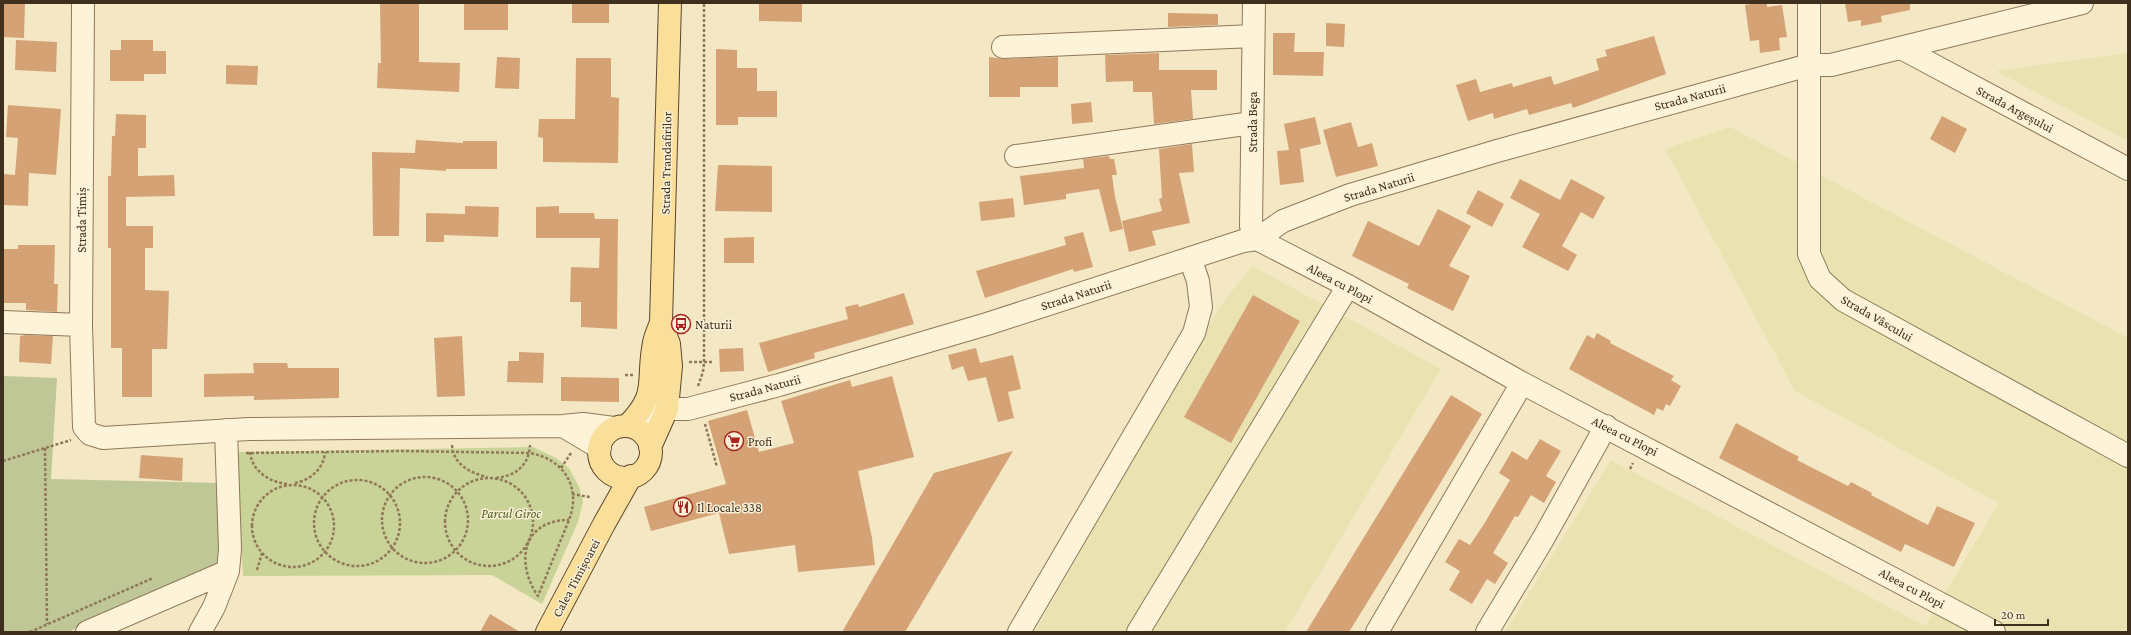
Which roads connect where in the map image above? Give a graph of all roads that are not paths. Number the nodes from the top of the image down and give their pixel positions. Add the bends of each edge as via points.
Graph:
1 (83, 3) edge
2 (670, 3) edge
3 (1254, 3) edge
4 (1809, 3) edge
5 (2082, 3) edge
6 (1253, 36) junction
7 (1003, 48) dead end
8 (1903, 49) junction
9 (1809, 65) junction
10 (1252, 123) junction
11 (1016, 156) dead end
12 (2128, 169) edge
13 (1257, 239) junction
14 (1190, 258) junction
15 (1348, 286) junction
16 (3, 322) edge
17 (661, 322) junction
18 (81, 325) junction
19 (1522, 382) junction
20 (686, 412) junction
21 (626, 424) junction
22 (563, 426) junction
23 (1606, 426) junction
24 (226, 430) junction
25 (90, 434) joint
26 (600, 448) junction
27 (650, 451) junction
28 (2128, 456) edge
29 (608, 471) junction
30 (632, 476) junction
31 (604, 524) junction
32 (228, 571) junction
33 (87, 632) edge
34 (200, 632) edge
35 (547, 632) edge
36 (1019, 632) edge
37 (1138, 632) edge
38 (1377, 632) edge
39 (1487, 632) edge
40 (1994, 632) edge

1 - 18 street, Strada Timiș
2 - 17 main road, Strada Trandafirilor
3 - 6 street, Strada Bega
4 - 9 street, Strada Vâscului
5 - 8 street, Strada Naturii
6 - 7 street
6 - 10 street, Strada Bega
8 - 9 street, Strada Naturii via 1832,65
8 - 12 street, Strada Argeșului
9 - 13 street, Strada Naturii via 1497,150 1350,195 1283,221
9 - 28 street, Strada Vâscului via 1810,254 1820,279 1843,300
10 - 11 street
10 - 13 street, Strada Bega via 1251,226
13 - 14 street, Strada Naturii
13 - 15 street, Aleea cu Plopi
14 - 20 street, Strada Naturii via 986,324
14 - 36 street via 1198,281 1201,307 1194,333
15 - 19 street, Aleea cu Plopi
15 - 37 street
16 - 18 street
17 - 20 main road, Strada Trandafirilor via 669,344 671,366
17 - 21 main road, Strada Trandafirilor via 654,343 651,388 645,402
18 - 25 street, Strada Timiș via 84,427
19 - 23 street, Aleea cu Plopi
19 - 38 street
20 - 21 street, Strada Naturii
20 - 27 street
21 - 22 street, Strada Naturii
21 - 26 main road via 607,434
21 - 27 main road via 642,432 648,439
22 - 24 street, Strada Naturii
22 - 26 street
23 - 39 street
23 - 40 street, Aleea cu Plopi
24 - 25 street, Strada Naturii via 103,438
24 - 32 street via 230,549
26 - 29 main road via 603,465
27 - 30 main road via 644,469
29 - 30 main road via 624,477
29 - 31 main road, Calea Timișoarei
30 - 31 main road, Calea Timișoarei
31 - 35 main road, Calea Timișoarei
32 - 33 street
32 - 34 street via 214,607

